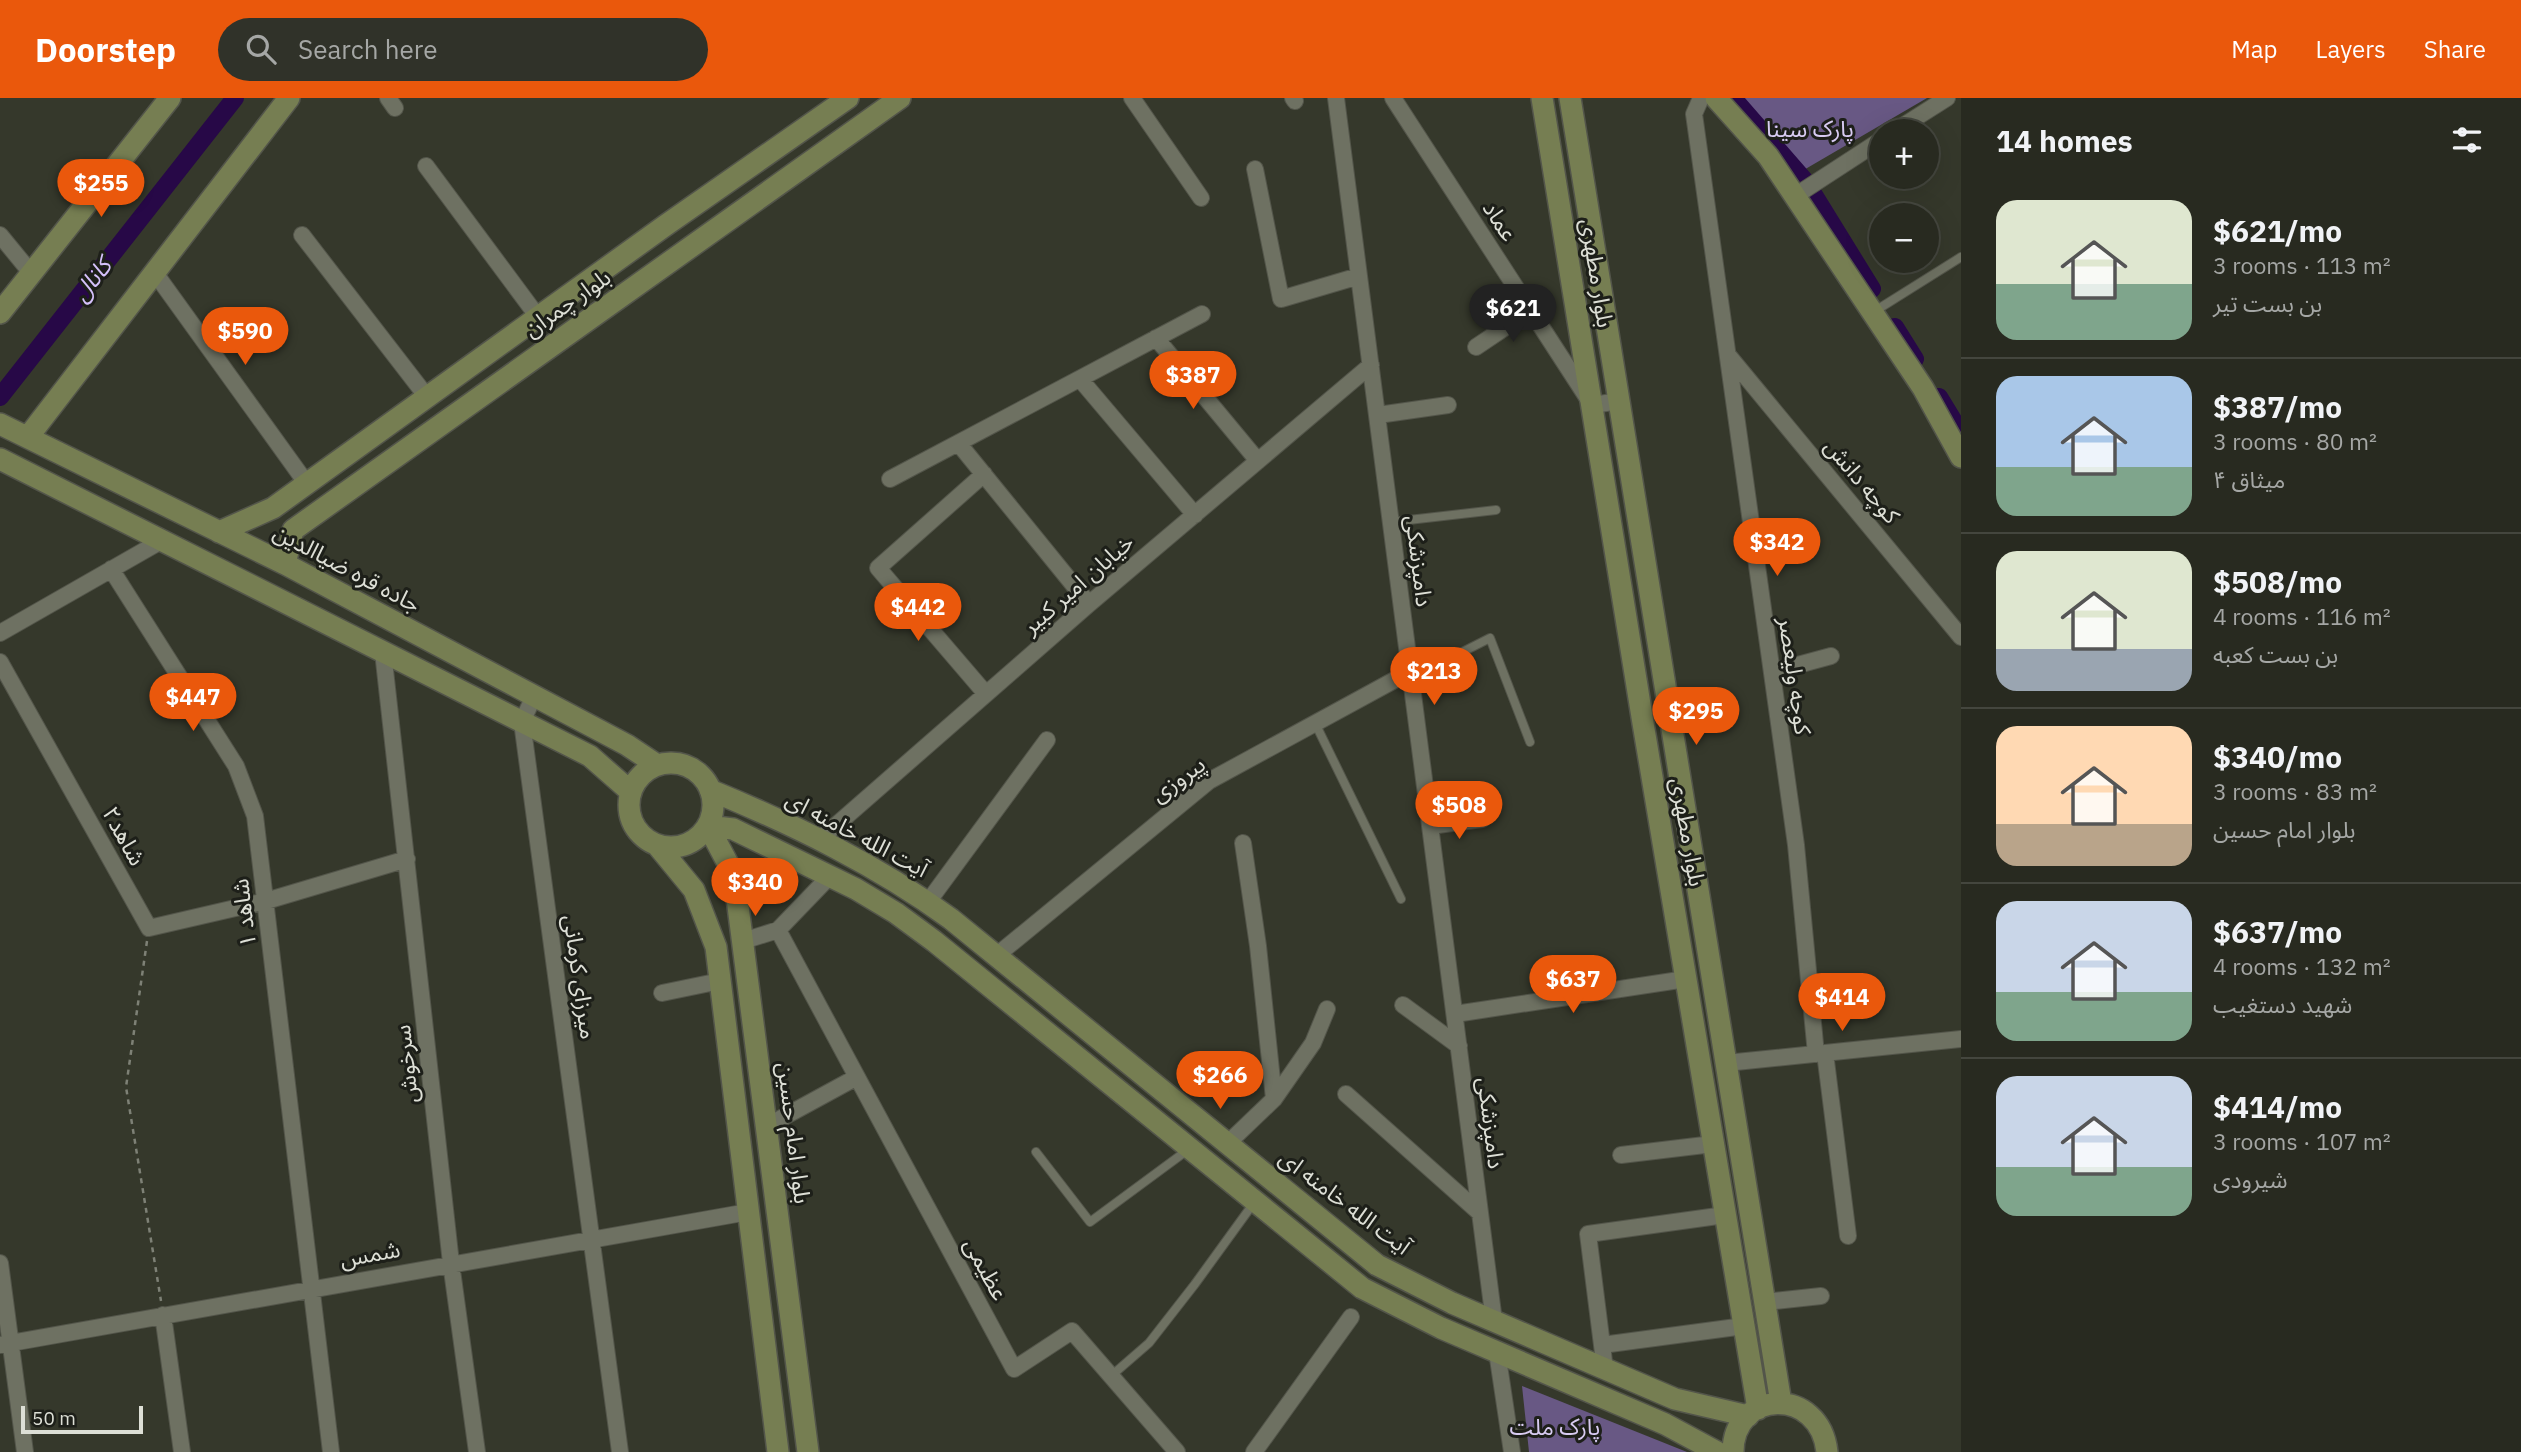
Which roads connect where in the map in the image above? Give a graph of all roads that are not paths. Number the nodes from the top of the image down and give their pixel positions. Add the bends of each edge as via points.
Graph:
1 (170, 98) edge
2 (289, 98) edge
3 (900, 98) edge
4 (1133, 98) edge
5 (1336, 98) edge
6 (1393, 98) edge
7 (1542, 98) edge
8 (1570, 98) edge
9 (1701, 98) edge
10 (1716, 98) edge
11 (1947, 98) edge
12 (845, 99) edge
13 (1914, 119) edge
14 (1869, 148) edge
15 (426, 166) dead end
16 (1255, 169) dead end
17 (1795, 196) junction
18 (1202, 198) dead end
19 (0, 235) edge
20 (302, 235) dead end
21 (1961, 257) edge
22 (155, 273) junction
23 (32, 274) junction
24 (1359, 276) junction
25 (1531, 310) junction
26 (0, 313) edge
27 (1872, 313) junction
28 (1202, 314) dead end
29 (538, 317) junction
30 (1156, 338) junction
31 (1476, 347) dead end
32 (1728, 355) junction
33 (1371, 365) junction
34 (1080, 379) junction
35 (427, 397) junction
36 (1620, 401) junction
37 (1448, 405) dead end
38 (1592, 405) junction
39 (1378, 415) junction
40 (3, 425) edge
41 (28, 438) junction
42 (959, 443) junction
43 (1961, 457) edge
44 (1258, 461) junction
45 (1, 462) edge
46 (984, 474) junction
47 (890, 479) dead end
48 (307, 484) junction
49 (1496, 510) dead end
50 (1195, 515) junction
51 (1391, 522) junction
52 (219, 531) junction
53 (162, 541) junction
54 (285, 564) junction
55 (111, 569) junction
56 (1089, 604) junction
57 (0, 633) edge
58 (1961, 637) edge
59 (383, 652) junction
60 (1831, 656) dead end
61 (0, 662) edge
62 (1772, 672) junction
63 (1411, 675) junction
64 (986, 694) junction
65 (534, 695) junction
66 (1668, 706) junction
67 (1640, 709) junction
68 (522, 722) junction
69 (1315, 723) junction
70 (1047, 740) dead end
71 (1530, 743) dead end
72 (657, 765) junction
73 (710, 790) junction
74 (631, 792) junction
75 (1482, 819) dead end
76 (1430, 826) junction
77 (708, 827) junction
78 (818, 841) junction
79 (1242, 843) dead end
80 (657, 845) junction
81 (407, 859) junction
82 (830, 876) junction
83 (1401, 899) dead end
84 (266, 901) junction
85 (928, 902) junction
86 (778, 930) junction
87 (743, 941) junction
88 (996, 956) junction
89 (1686, 979) junction
90 (720, 981) junction
91 (662, 992) dead end
92 (1404, 1004) dead end
93 (1326, 1009) dead end
94 (1455, 1014) junction
95 (1961, 1039) edge
96 (1459, 1046) junction
97 (1820, 1054) junction
98 (1726, 1063) junction
99 (856, 1077) junction
100 (1346, 1094) dead end
101 (1274, 1099) junction
102 (767, 1126) junction
103 (1227, 1144) junction
104 (1713, 1144) junction
105 (1189, 1149) junction
106 (1036, 1152) dead end
107 (1622, 1155) dead end
108 (1255, 1202) junction
109 (748, 1212) junction
110 (1480, 1213) junction
111 (1725, 1215) junction
112 (1848, 1236) dead end
113 (592, 1239) junction
114 (0, 1263) edge
115 (451, 1263) junction
116 (310, 1288) junction
117 (1821, 1296) dead end
118 (1765, 1302) junction
119 (163, 1315) junction
120 (1351, 1317) dead end
121 (1494, 1321) junction
122 (1744, 1326) junction
123 (5, 1344) edge
124 (1602, 1345) junction
125 (1497, 1352) junction
126 (1605, 1369) junction
127 (1111, 1376) junction
128 (1781, 1403) junction
129 (1753, 1412) junction
130 (25, 1452) edge
131 (182, 1452) edge
132 (331, 1452) edge
133 (477, 1452) edge
134 (620, 1452) edge
135 (778, 1452) edge
136 (808, 1452) edge
137 (1177, 1452) edge
138 (1254, 1452) edge
139 (1512, 1452) edge
140 (1717, 1452) edge
141 (1733, 1452) edge
142 (1826, 1452) edge

1 - 23 street
2 - 22 street
3 - 54 street, بلوار چمران via 293,530
4 - 18 street
5 - 24 street, دامپزشکی
6 - 25 street, عماد
7 - 38 street, بلوار مطهری
8 - 36 street, بلوار مطهری
9 - 32 street, کوچه ولیعصر via 1694,114
10 - 17 street via 1768,156
11 - 13 street
12 - 29 street, بلوار چمران
14 - 17 street
15 - 29 street
16 - 24 street via 1281,299
17 - 27 street
19 - 23 street
20 - 35 street
21 - 27 lane
22 - 41 street
22 - 48 street
23 - 26 street
24 - 33 street, دامپزشکی
25 - 31 street
25 - 38 street, عماد
27 - 43 street via 1923,388
28 - 30 street
29 - 35 street, بلوار چمران
30 - 34 street
30 - 44 street
32 - 58 street, کوچه دانش
32 - 62 street, کوچه ولیعصر
33 - 39 street, دامپزشکی
33 - 44 street, خیابان امیر کبیر
34 - 42 street
34 - 50 street
35 - 48 street, بلوار چمران
36 - 38 street
36 - 66 street, بلوار مطهری
37 - 39 street
38 - 67 street, بلوار مطهری
39 - 51 street, دامپزشکی
40 - 41 street, جاده قره ضیاالدین
41 - 52 street, جاده قره ضیاالدین
42 - 46 street
42 - 47 street
44 - 50 street, خیابان امیر کبیر
45 - 53 street
46 - 56 street
46 - 64 street via 878,568
48 - 52 street, بلوار چمران via 273,508
49 - 51 lane
50 - 56 street, خیابان امیر کبیر
51 - 63 street, دامپزشکی
52 - 54 street, جاده قره ضیاالدین
53 - 55 street
53 - 59 street
54 - 65 street, جاده قره ضیاالدین
55 - 57 street
55 - 84 street, شاهد ۱ via 236,766 255,816
56 - 64 street, خیابان امیر کبیر
59 - 68 street
59 - 81 street, سرخوش
60 - 62 street
61 - 84 street, شاهد۲ via 149,928
62 - 97 street, کوچه ولیعصر
63 - 69 street, پیروزی
63 - 71 lane via 1490,638
63 - 76 street, دامپزشکی
64 - 78 street, خیابان امیر کبیر
65 - 68 street
65 - 72 street, جاده قره ضیاالدین
66 - 67 street
66 - 98 street, بلوار مطهری
67 - 89 street, بلوار مطهری
68 - 74 street via 590,756
68 - 113 street, میرزای کرمانی
69 - 83 lane
69 - 88 street, پیروزی via 1209,781
70 - 85 street
72 - 73 street via 669,763 694,770
72 - 74 street via 636,781
73 - 77 street
73 - 78 street, آیت الله خامنه ای
74 - 80 street via 631,818 637,830
75 - 76 street
76 - 94 street, دامپزشکی
77 - 80 street via 686,845
77 - 82 street via 733,829
77 - 87 street, بلوار امام حسین via 734,876
78 - 85 street, آیت الله خامنه ای via 868,864
79 - 101 street
80 - 90 street via 694,890 716,947
81 - 84 street
81 - 115 street, سرخوش
82 - 86 street
82 - 105 street via 896,913 934,941
84 - 116 street, شاهد ۱
85 - 88 street, آیت الله خامنه ای
86 - 87 street
86 - 99 street
87 - 102 street, بلوار امام حسین
88 - 103 street, آیت الله خامنه ای
89 - 94 street
89 - 104 street, بلوار مطهری
90 - 91 street
90 - 109 street
92 - 96 street
93 - 101 street via 1313,1043
94 - 96 street, دامپزشکی
95 - 97 street
96 - 110 street, دامپزشکی
97 - 98 street
97 - 112 street, کوچه ولیعصر
98 - 118 street, بلوار مطهری
99 - 102 street
99 - 127 street, عظیمی via 1014,1369 1072,1331
100 - 110 street
101 - 103 street
102 - 136 street, بلوار امام حسین
103 - 121 street, آیت الله خامنه ای via 1377,1265
104 - 107 street
104 - 111 street, بلوار مطهری
105 - 106 lane via 1090,1222
105 - 108 street
108 - 125 street via 1362,1288
108 - 127 lane via 1149,1343
109 - 113 street, شمس
109 - 135 street
110 - 121 street, دامپزشکی
111 - 122 street, بلوار مطهری
111 - 124 street via 1588,1234
113 - 115 street, شمس
113 - 134 street, میرزای کرمانی
114 - 123 street
115 - 116 street, شمس
115 - 133 street, سرخوش
116 - 119 street, شمس
116 - 132 street, شاهد ۱
117 - 118 street
118 - 128 street, بلوار مطهری
119 - 123 street, شمس
119 - 131 street
120 - 138 street
121 - 126 street, آیت الله خامنه ای
122 - 124 street
122 - 129 street, بلوار مطهری
123 - 130 street
124 - 126 street
125 - 139 street
125 - 140 street via 1665,1424
126 - 129 street, آیت الله خامنه ای via 1675,1399
127 - 137 street, عظیمی
128 - 129 street
128 - 142 street via 1805,1410 1814,1418
129 - 141 street via 1734,1436

